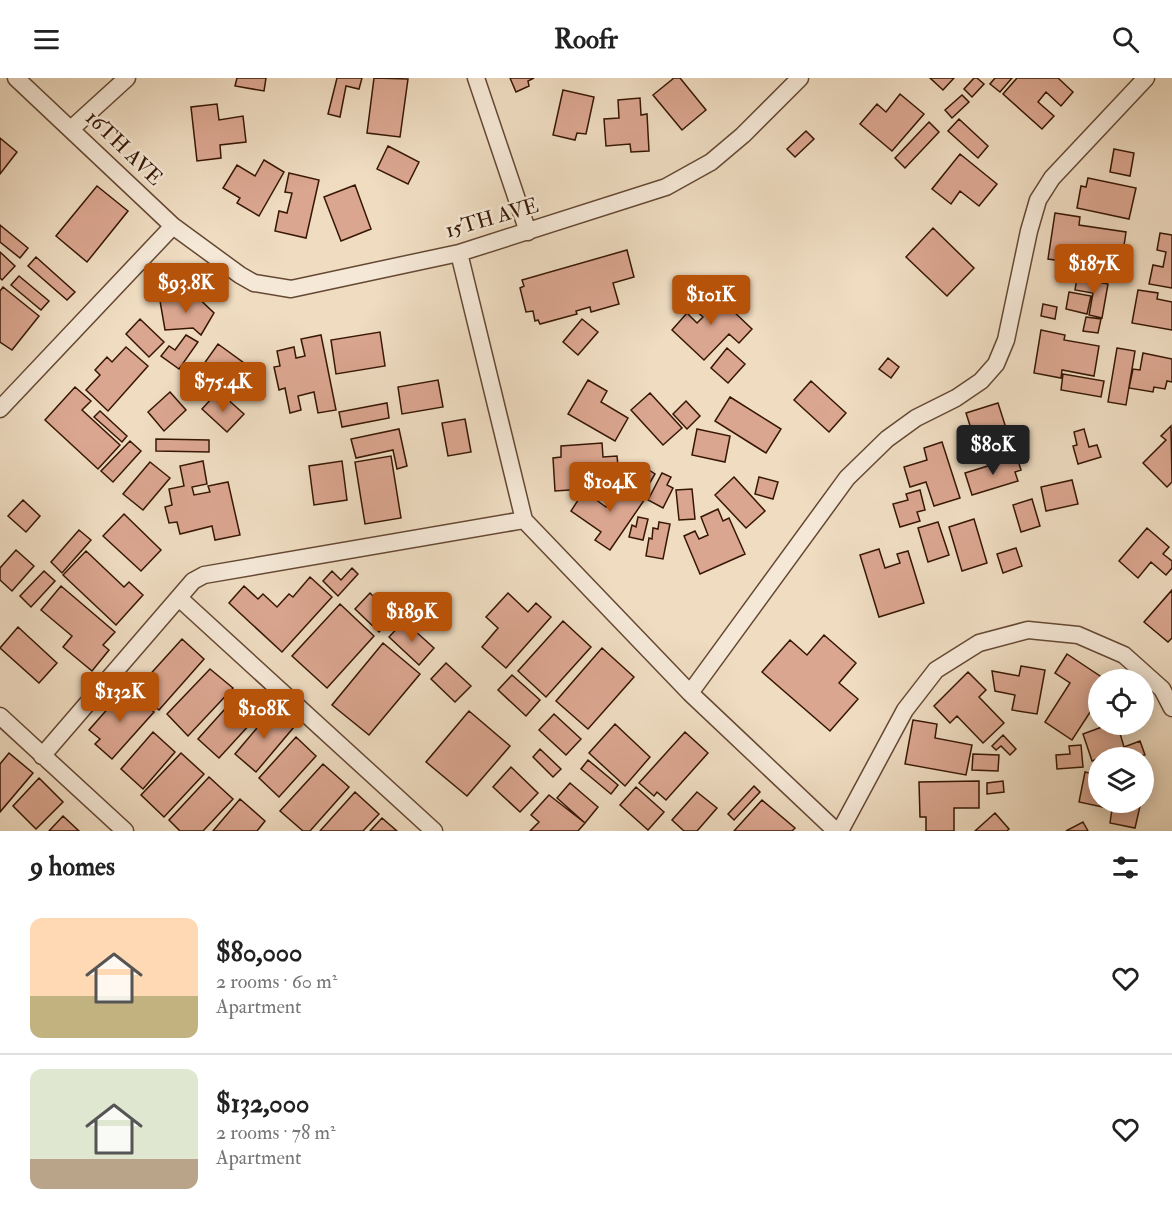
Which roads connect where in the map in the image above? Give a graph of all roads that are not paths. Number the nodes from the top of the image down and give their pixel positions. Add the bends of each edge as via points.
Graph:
1 (16, 78) edge
2 (127, 78) edge
3 (476, 78) edge
4 (800, 78) edge
5 (1146, 78) edge
6 (71, 129) junction
7 (173, 226) junction
8 (528, 232) junction
9 (459, 253) junction
10 (0, 409) edge
11 (524, 520) junction
12 (179, 597) junction
13 (690, 693) junction
14 (1172, 708) edge
15 (0, 716) edge
16 (42, 756) junction
17 (125, 831) edge
18 (434, 831) edge
19 (836, 831) edge
20 (840, 831) edge

1 - 6 street, 16TH AVE
2 - 6 street
3 - 8 street
4 - 8 street, 15TH AVE via 711,162 666,188
5 - 13 street via 1052,178 1038,200 1006,340 996,364 981,381 887,439 848,478
6 - 7 street, 16TH AVE
7 - 9 street, 15TH AVE via 240,275 268,287 291,289
7 - 10 street
8 - 9 street, 15TH AVE
9 - 11 street
11 - 12 street via 222,570 193,581
11 - 13 street
12 - 16 street
12 - 18 street
13 - 19 street
14 - 20 street via 1162,689 1124,655 1078,635 1028,630 979,643 936,670 905,710
15 - 16 street
16 - 17 street

